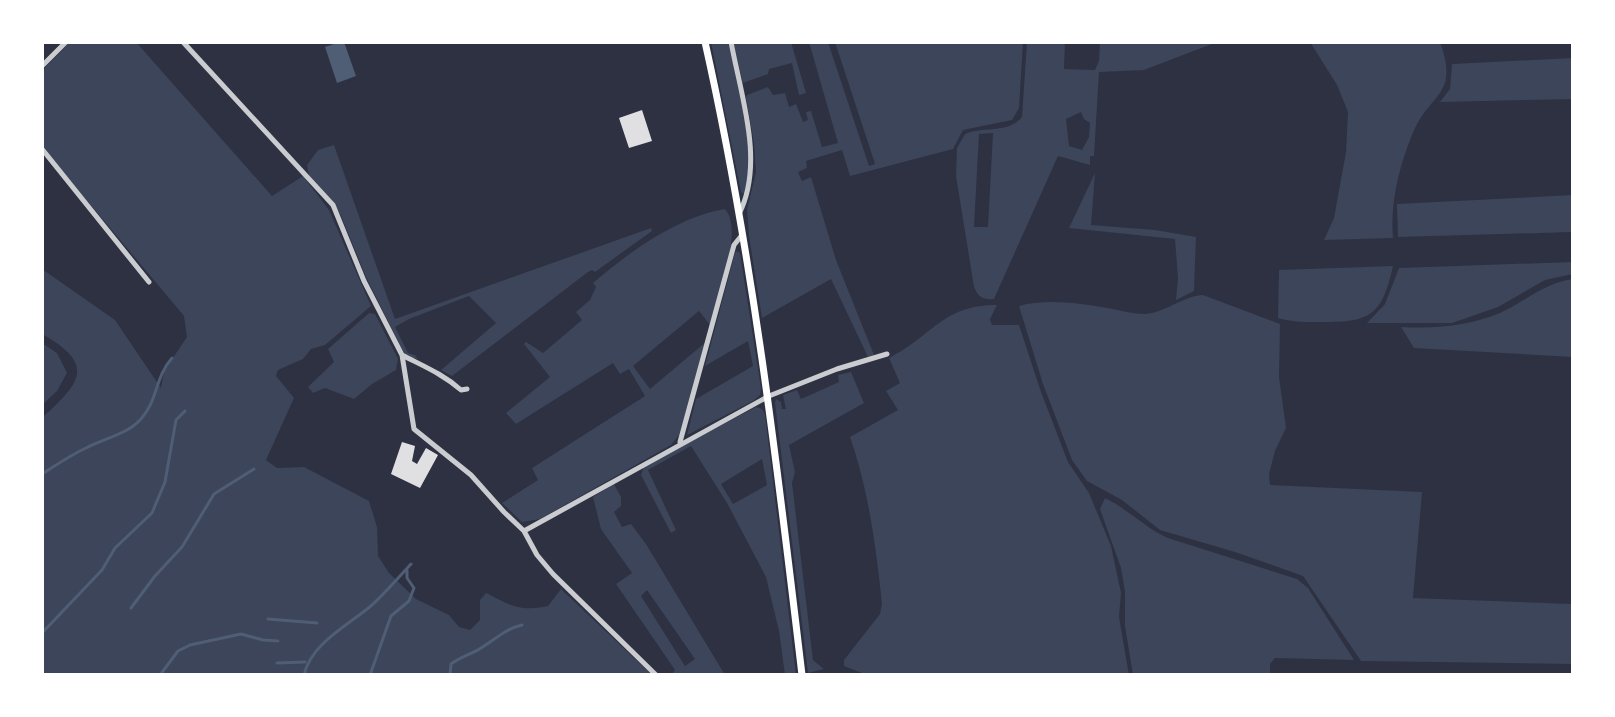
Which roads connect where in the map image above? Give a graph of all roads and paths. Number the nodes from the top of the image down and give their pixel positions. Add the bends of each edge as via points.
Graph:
1 (66, 42) edge
2 (183, 42) edge
3 (705, 42) edge
4 (731, 42) edge
5 (42, 66) edge
6 (42, 149) edge
7 (739, 215) junction
8 (742, 235) junction
9 (149, 282) dead end
10 (887, 354) dead end
11 (402, 355) junction
12 (467, 389) dead end
13 (769, 396) junction
14 (680, 443) junction
15 (524, 531) junction
16 (656, 675) edge
17 (802, 675) edge

1 - 5 street
2 - 11 street via 333,205
3 - 7 main road
4 - 7 street via 753,160 749,195
6 - 9 street
7 - 8 main road
8 - 13 main road
8 - 14 street via 734,245
10 - 13 street
11 - 12 street
11 - 15 street via 414,429 471,475
13 - 14 street
13 - 17 main road
14 - 15 street
15 - 16 street via 553,574

